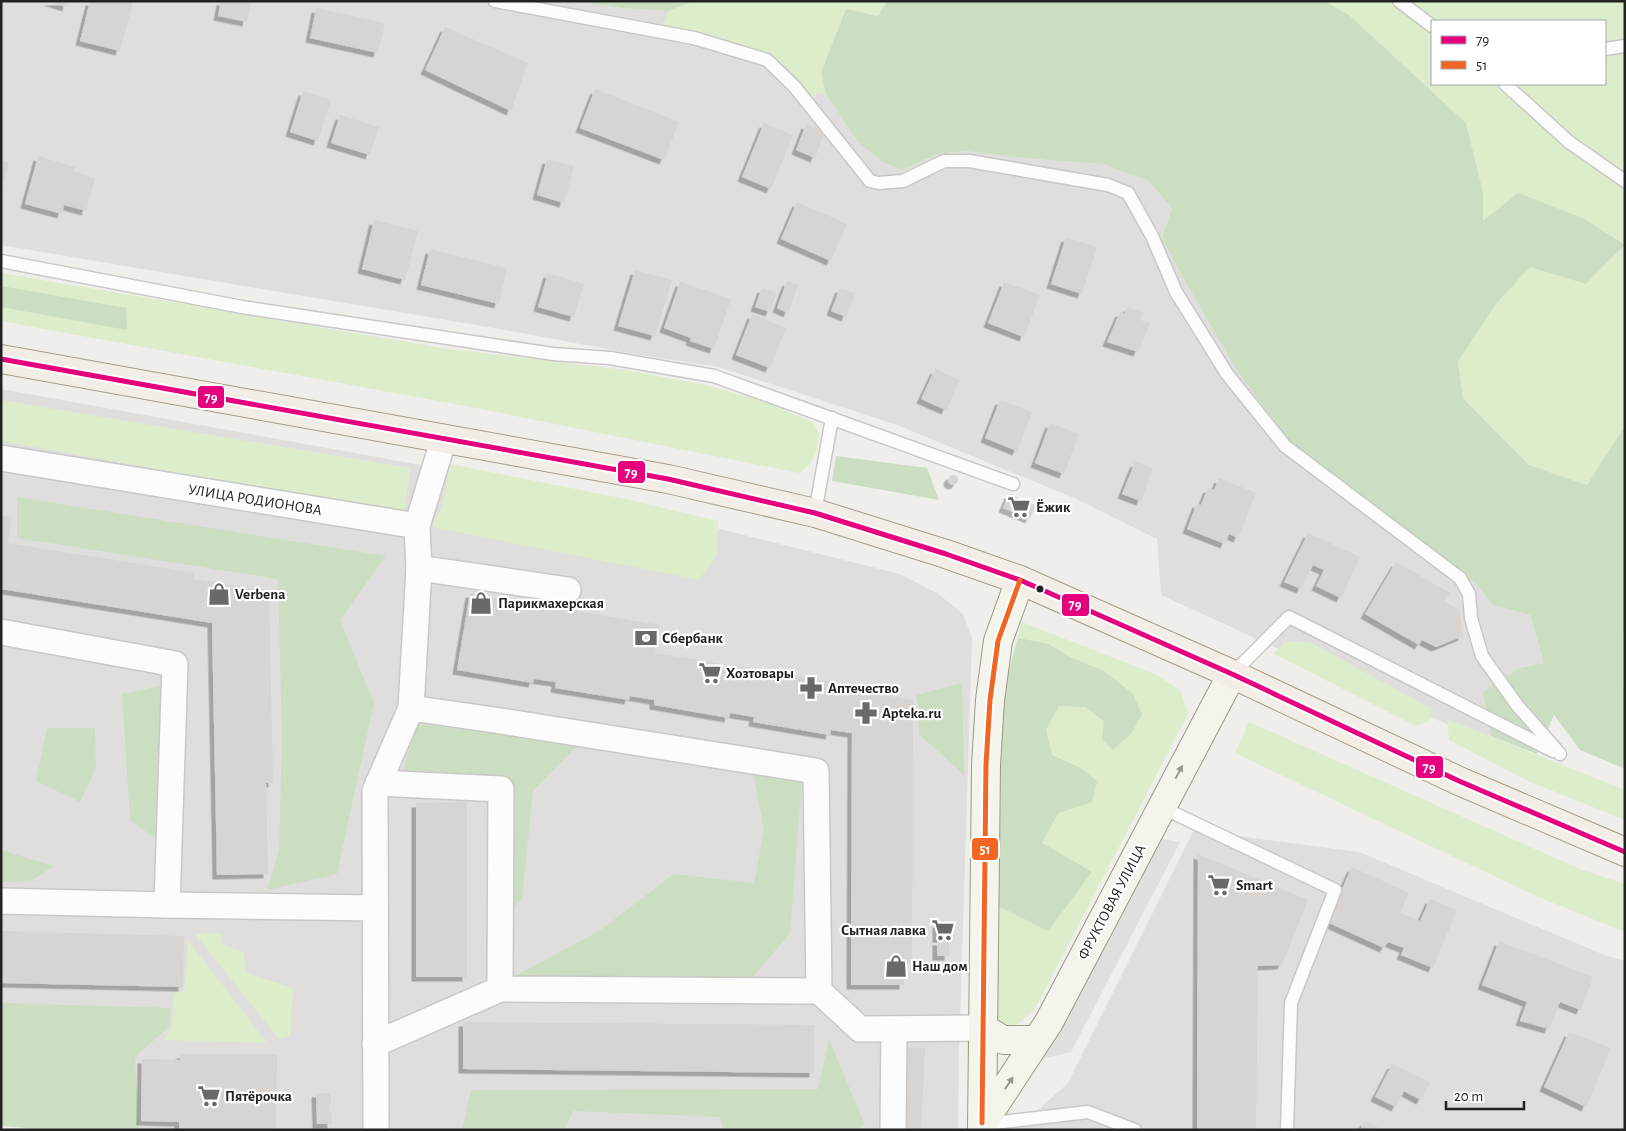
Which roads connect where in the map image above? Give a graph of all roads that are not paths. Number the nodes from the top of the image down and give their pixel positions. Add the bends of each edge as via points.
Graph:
1 (495, 1) edge
2 (1399, 1) edge
3 (1431, 25) edge
4 (1625, 46) edge
5 (1606, 49) edge
6 (1506, 85) edge
7 (1625, 181) edge
8 (1, 261) edge
9 (1, 359) edge
10 (832, 418) junction
11 (444, 438) junction
12 (1, 458) edge
13 (1013, 484) dead end
14 (815, 513) junction
15 (417, 526) junction
16 (419, 568) junction
17 (1020, 580) junction
18 (568, 590) dead end
19 (1, 632) edge
20 (1232, 674) junction
21 (411, 708) junction
22 (378, 783) junction
23 (1161, 807) junction
24 (1625, 852) edge
25 (1, 901) edge
26 (167, 905) junction
27 (375, 908) junction
28 (500, 989) junction
29 (819, 991) junction
30 (983, 1028) junction
31 (894, 1029) junction
32 (1036, 1040) junction
33 (375, 1044) junction
34 (982, 1127) edge
35 (376, 1130) edge
36 (894, 1130) edge
37 (1135, 1130) edge
38 (1287, 1130) edge

1 - 20 lane via 694,38 767,60 794,86 870,181 903,180 944,161 969,161 1108,185 1128,193 1152,236 1176,292 1227,374 1285,446 1460,578 1469,594 1471,618 1482,656 1517,705 1560,754 1288,617
2 - 3 lane
4 - 5 lane
6 - 7 lane via 1568,142
8 - 10 lane via 242,307 553,354 610,358 714,376
9 - 11 main road
10 - 13 lane
10 - 14 lane
11 - 14 main road via 668,479
11 - 15 street
12 - 15 street, УЛИЦА РОДИОНОВА
14 - 17 main road
15 - 16 street
16 - 18 street
16 - 21 street
17 - 20 main road
17 - 30 street via 998,641 990,700 986,765
19 - 26 street via 175,664
23 -> 20 street, ФРУКТОВАЯ УЛИЦА
20 - 24 main road via 1459,782
21 - 22 street
21 - 29 street via 816,771
22 - 27 street via 375,791
22 - 28 street via 501,789
23 - 32 street, ФРУКТОВАЯ УЛИЦА via 1049,1022
23 - 38 lane via 1335,890 1291,1003
25 - 26 street
26 - 27 street
27 - 33 street
28 - 29 street
28 - 33 street
29 - 31 street via 860,1029
30 - 31 street
30 - 32 street via 1003,1040
30 - 34 street
31 - 36 street
34 -> 32 street, ФРУКТОВАЯ УЛИЦА
33 - 35 street
34 - 37 lane via 1088,1112

